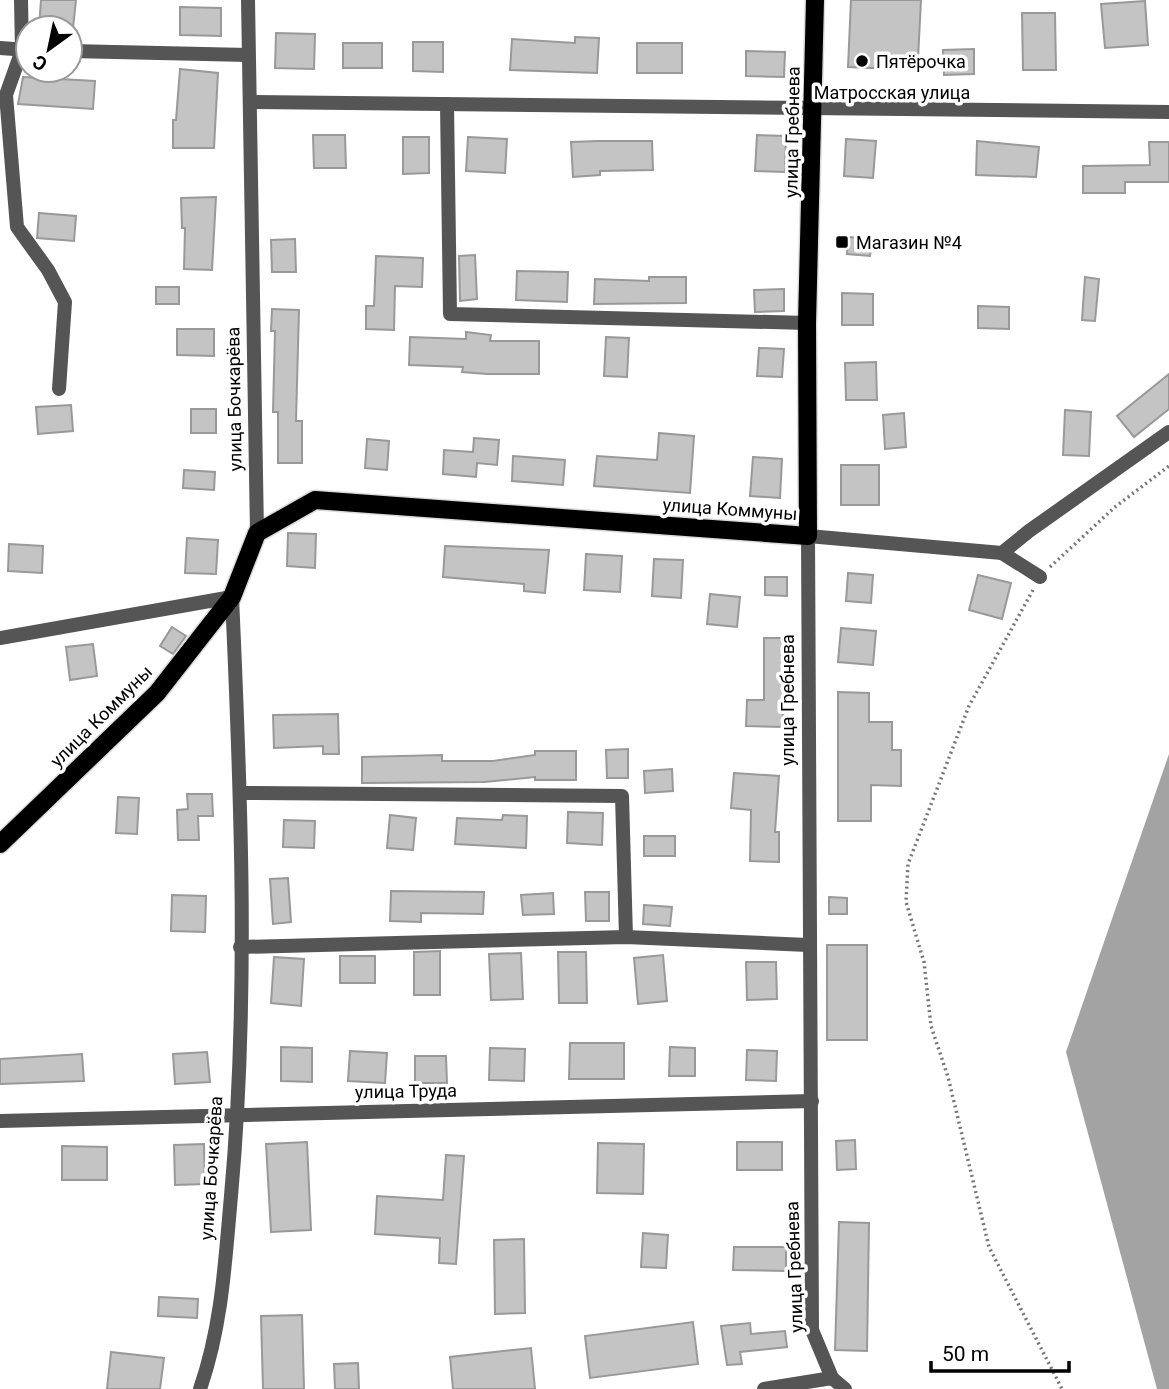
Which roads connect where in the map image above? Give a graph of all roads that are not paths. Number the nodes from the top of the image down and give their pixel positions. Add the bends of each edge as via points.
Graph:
1 (248, 0) edge
2 (816, 0) edge
3 (84, 51) edge
4 (248, 55) junction
5 (14, 75) edge
6 (250, 102) junction
7 (447, 104) junction
8 (814, 111) junction
9 (1169, 112) edge
10 (807, 323) junction
11 (59, 389) dead end
12 (1169, 432) edge
13 (257, 533) junction
14 (808, 536) junction
15 (1002, 554) junction
16 (1040, 577) road end
17 (232, 597) junction
18 (0, 638) edge
19 (241, 793) junction
20 (0, 844) edge
21 (626, 937) junction
22 (808, 945) junction
23 (240, 947) junction
24 (813, 1101) junction
25 (238, 1114) junction
26 (0, 1121) edge
27 (832, 1378) junction
28 (200, 1389) edge
29 (764, 1389) edge
30 (845, 1389) edge

1 - 4 street, улица Бочкарёва
2 - 8 main road, улица Гребнева
3 - 4 street
4 - 6 street, улица Бочкарёва
5 - 11 street via 6,94 17,227 65,302
6 - 7 street, Матросская улица
6 - 13 street, улица Бочкарёва
7 - 8 street, Матросская улица
7 - 10 street via 450,314
8 - 9 street, Матросская улица
8 - 10 main road, улица Гребнева
10 - 14 main road, улица Гребнева
12 - 15 street
13 - 14 main road, улица Коммуны via 315,500
13 - 17 main road, улица Бочкарёва
14 - 15 street, улица Коммуны
14 - 22 street, улица Гребнева
15 - 16 street
17 - 18 street
17 - 19 street, улица Бочкарёва
17 - 20 main road, улица Коммуны via 157,693
19 - 21 street via 622,796
19 - 23 street, улица Бочкарёва
21 - 22 street
21 - 23 street
22 - 24 street, улица Гребнева
23 - 25 street, улица Бочкарёва
24 - 25 street, улица Труда
24 - 27 street, улица Гребнева via 813,1330
25 - 26 street, улица Труда
25 - 28 street, улица Бочкарёва via 220,1310 213,1353
27 - 29 street
27 - 30 street, улица Гребнева

